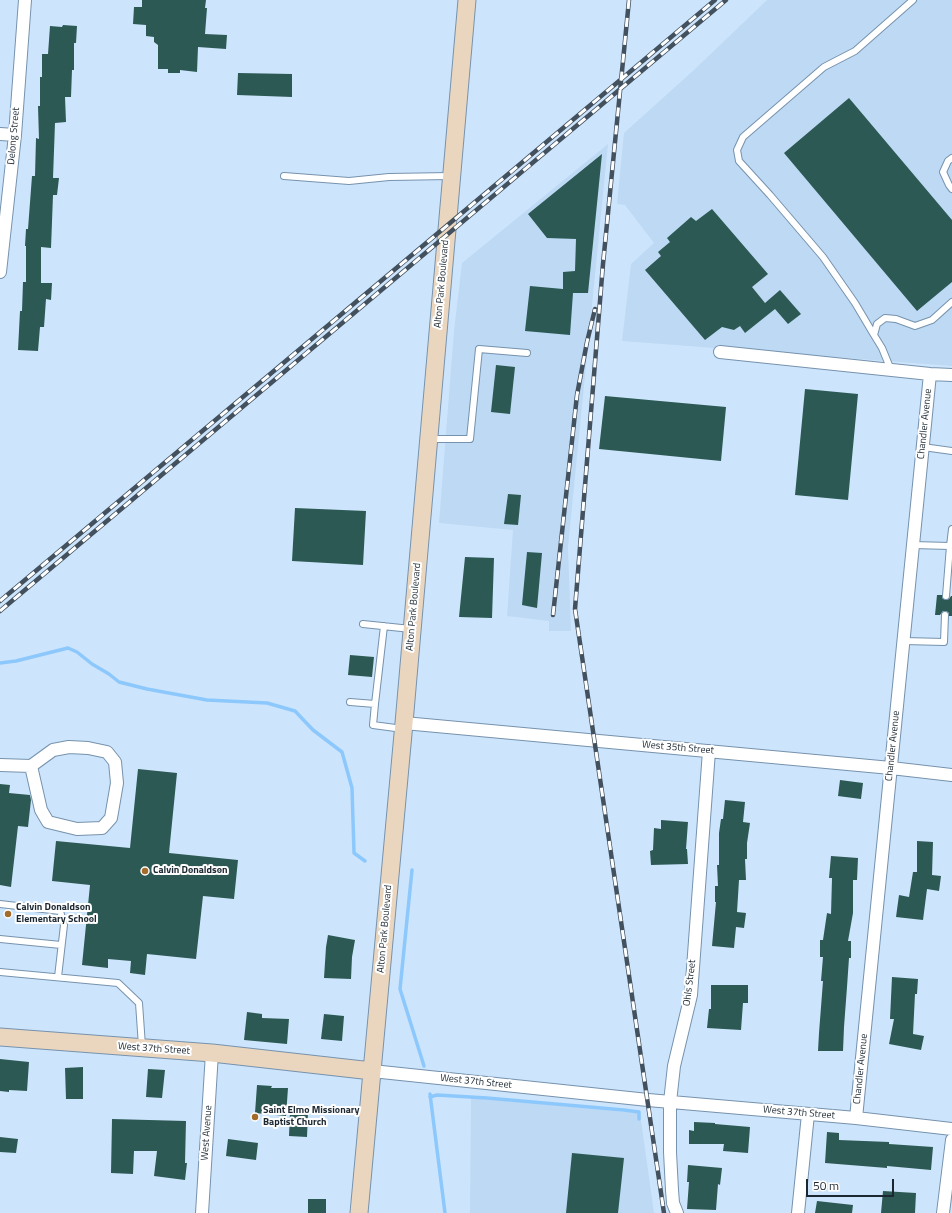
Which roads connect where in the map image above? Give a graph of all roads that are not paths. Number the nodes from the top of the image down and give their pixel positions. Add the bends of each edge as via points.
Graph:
1 (25, 0) edge
2 (467, 0) edge
3 (913, 0) edge
4 (0, 134) edge
5 (15, 135) junction
6 (952, 158) edge
7 (284, 176) dead end
8 (452, 176) junction
9 (952, 189) edge
10 (0, 272) edge
11 (952, 302) edge
12 (874, 335) junction
13 (720, 352) dead end
14 (527, 353) dead end
15 (891, 370) junction
16 (930, 374) junction
17 (952, 375) edge
18 (429, 439) junction
19 (923, 447) junction
20 (952, 451) edge
21 (952, 529) edge
22 (913, 545) junction
23 (950, 546) junction
24 (946, 596) dead end
25 (945, 616) dead end
26 (363, 624) dead end
27 (384, 626) junction
28 (411, 629) junction
29 (904, 641) junction
30 (350, 702) dead end
31 (375, 704) junction
32 (404, 726) junction
33 (709, 751) junction
34 (0, 765) edge
35 (31, 766) junction
36 (891, 768) junction
37 (952, 775) edge
38 (0, 904) edge
39 (0, 939) edge
40 (61, 946) junction
41 (0, 972) edge
42 (58, 977) junction
43 (0, 1037) edge
44 (142, 1048) junction
45 (212, 1053) junction
46 (372, 1071) junction
47 (670, 1102) junction
48 (808, 1114) junction
49 (856, 1118) junction
50 (952, 1129) edge
51 (952, 1140) edge
52 (202, 1213) edge
53 (359, 1213) edge
54 (677, 1213) edge
55 (798, 1213) edge
56 (943, 1213) edge

1 - 5 street, Delong Street
2 - 8 main road, Alton Park Boulevard
3 - 12 lane via 855,50 824,66 743,137 737,150 739,160 823,257
4 - 5 street
5 - 10 street, Delong Street
6 - 9 lane via 943,172
7 - 8 lane via 349,181 389,177
8 - 18 main road, Alton Park Boulevard
11 - 12 lane via 932,320 915,326 885,318 877,324
12 - 15 lane
13 - 15 street, Chandler Avenue
14 - 18 lane via 479,349 470,439
15 - 16 street, Chandler Avenue
16 - 17 street, Chandler Avenue
16 - 19 street, Chandler Avenue
18 - 28 main road, Alton Park Boulevard
19 - 20 lane
19 - 22 street, Chandler Avenue
21 - 23 lane
22 - 23 lane
22 - 29 street, Chandler Avenue
23 - 24 lane
25 - 29 lane via 944,642
26 - 27 lane
27 - 28 lane
27 - 31 lane
28 - 32 main road, Alton Park Boulevard
29 - 36 street, Chandler Avenue
30 - 31 lane
31 - 32 lane via 373,725
32 - 33 street, West 35th Street
32 - 46 main road, Alton Park Boulevard
33 - 36 street, West 35th Street
33 - 47 street, Ohls Street via 691,995 674,1066
34 - 35 street
35 - 35 street via 41,810 48,822 77,829 102,828 111,818 117,783 115,762 107,752 69,747 53,750
36 - 37 street, West 35th Street
36 - 49 street, Chandler Avenue
38 - 40 lane via 60,911 64,925
39 - 40 lane
40 - 42 lane
41 - 42 lane
42 - 44 lane via 118,983 140,1003
43 - 44 main road, West 37th Street
44 - 45 main road, West 37th Street
45 - 46 main road, West 37th Street
45 - 52 street, West Avenue
46 - 47 street, West 37th Street
46 - 53 main road, Alton Park Boulevard
47 - 48 street, West 37th Street
47 - 54 street, Ohls Street via 673,1203
48 - 49 street, West 37th Street
48 - 55 street
49 - 50 street, West 37th Street
51 - 56 street

